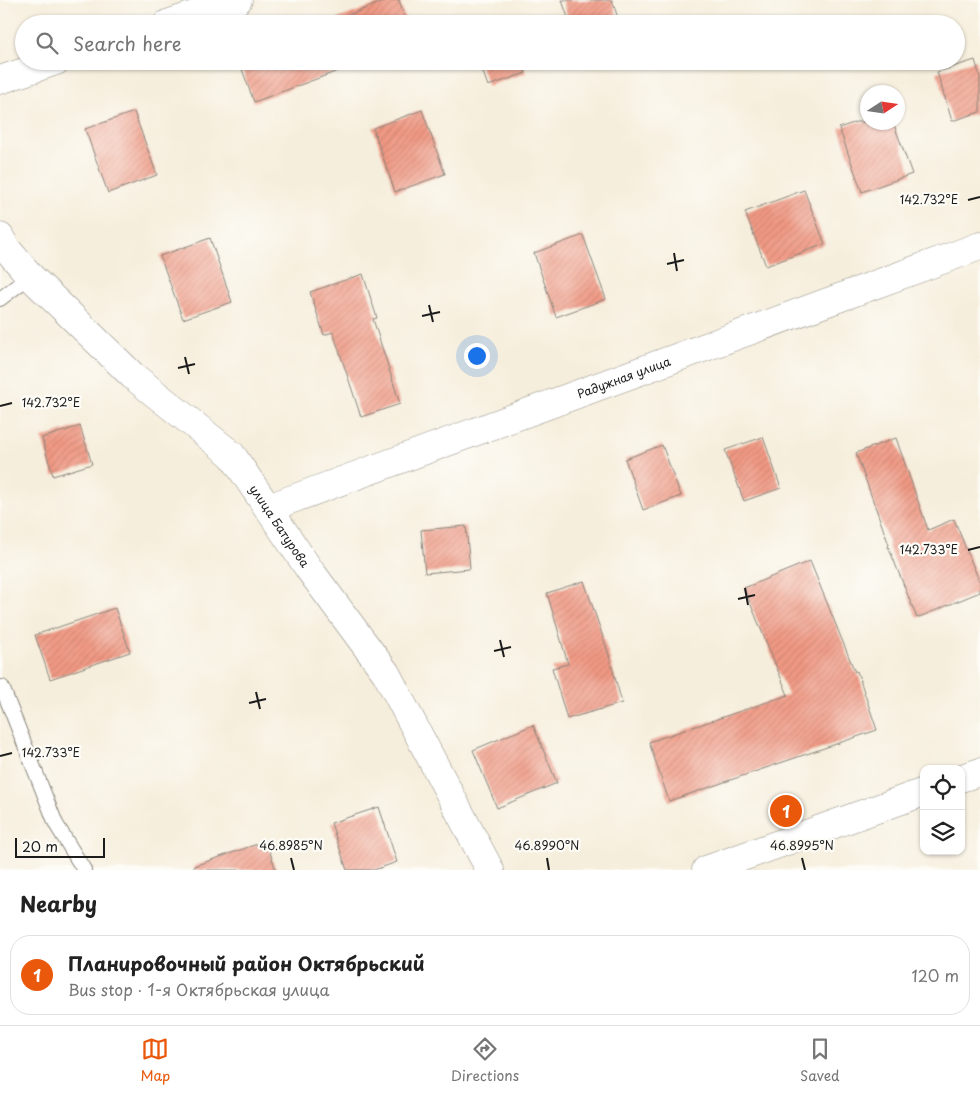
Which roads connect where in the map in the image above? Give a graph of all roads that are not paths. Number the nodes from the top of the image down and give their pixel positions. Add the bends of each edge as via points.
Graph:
1 (238, 0) edge
2 (194, 15) edge
3 (29, 70) edge
4 (0, 80) edge
5 (0, 237) edge
6 (980, 246) edge
7 (30, 276) junction
8 (0, 299) edge
9 (268, 508) junction
10 (2, 687) dead end
11 (980, 772) edge
12 (965, 777) edge
13 (920, 793) edge
14 (84, 870) edge
15 (490, 870) edge
16 (706, 870) edge

1 - 2 street
3 - 4 street
5 - 7 street, улица Батурова
6 - 9 street, Радужная улица
7 - 8 lane
7 - 9 street, улица Батурова via 133,376 232,454
9 - 15 street, улица Батурова via 386,672
10 - 14 lane via 56,824
11 - 12 street
13 - 16 street

